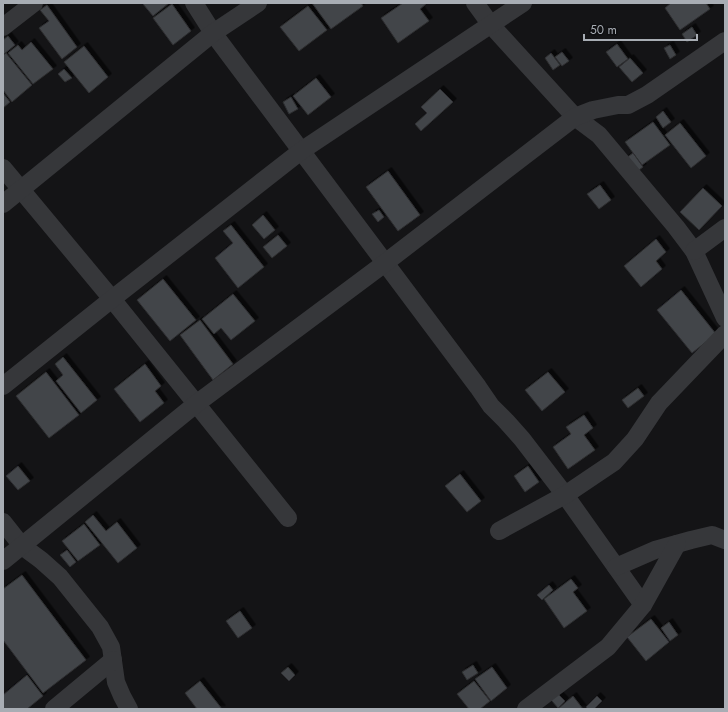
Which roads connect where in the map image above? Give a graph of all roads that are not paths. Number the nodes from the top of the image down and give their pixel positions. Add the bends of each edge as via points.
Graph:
1 (34, 3) edge
2 (194, 3) edge
3 (258, 3) edge
4 (475, 3) edge
5 (524, 3) edge
6 (490, 25) junction
7 (3, 27) edge
8 (213, 33) junction
9 (725, 41) edge
10 (575, 117) junction
11 (301, 151) junction
12 (3, 168) edge
13 (22, 189) junction
14 (3, 204) edge
15 (725, 228) edge
16 (694, 251) junction
17 (385, 263) junction
18 (112, 299) junction
19 (725, 318) edge
20 (725, 334) edge
21 (3, 386) edge
22 (196, 404) junction
23 (565, 495) junction
24 (288, 518) dead end
25 (3, 522) edge
26 (499, 531) dead end
27 (725, 540) edge
28 (677, 544) junction
29 (22, 546) junction
30 (3, 561) edge
31 (616, 567) junction
32 (643, 605) junction
33 (113, 660) junction
34 (54, 709) edge
35 (129, 709) edge
36 (526, 709) edge

1 - 7 street
2 - 8 street
3 - 8 street
4 - 6 street
5 - 6 street
6 - 10 street
6 - 11 street
8 - 11 street
8 - 13 street
9 - 10 street via 647,96 628,105 593,110
10 - 16 street via 599,134
10 - 17 street
11 - 17 street
11 - 18 street
12 - 13 street
13 - 14 street
13 - 18 street
15 - 16 street
16 - 19 street
17 - 22 street
17 - 23 street via 491,406 522,439
18 - 21 street
18 - 22 street
20 - 23 street via 659,403 635,439 614,462
22 - 24 street
22 - 29 street
23 - 26 street
23 - 31 street
25 - 29 street
27 - 28 street via 712,535
28 - 31 street via 655,550
28 - 32 street
29 - 30 street
29 - 33 street via 60,577 100,627 111,647
31 - 32 street
32 - 36 street via 608,647
33 - 34 street
33 - 35 street via 116,682

